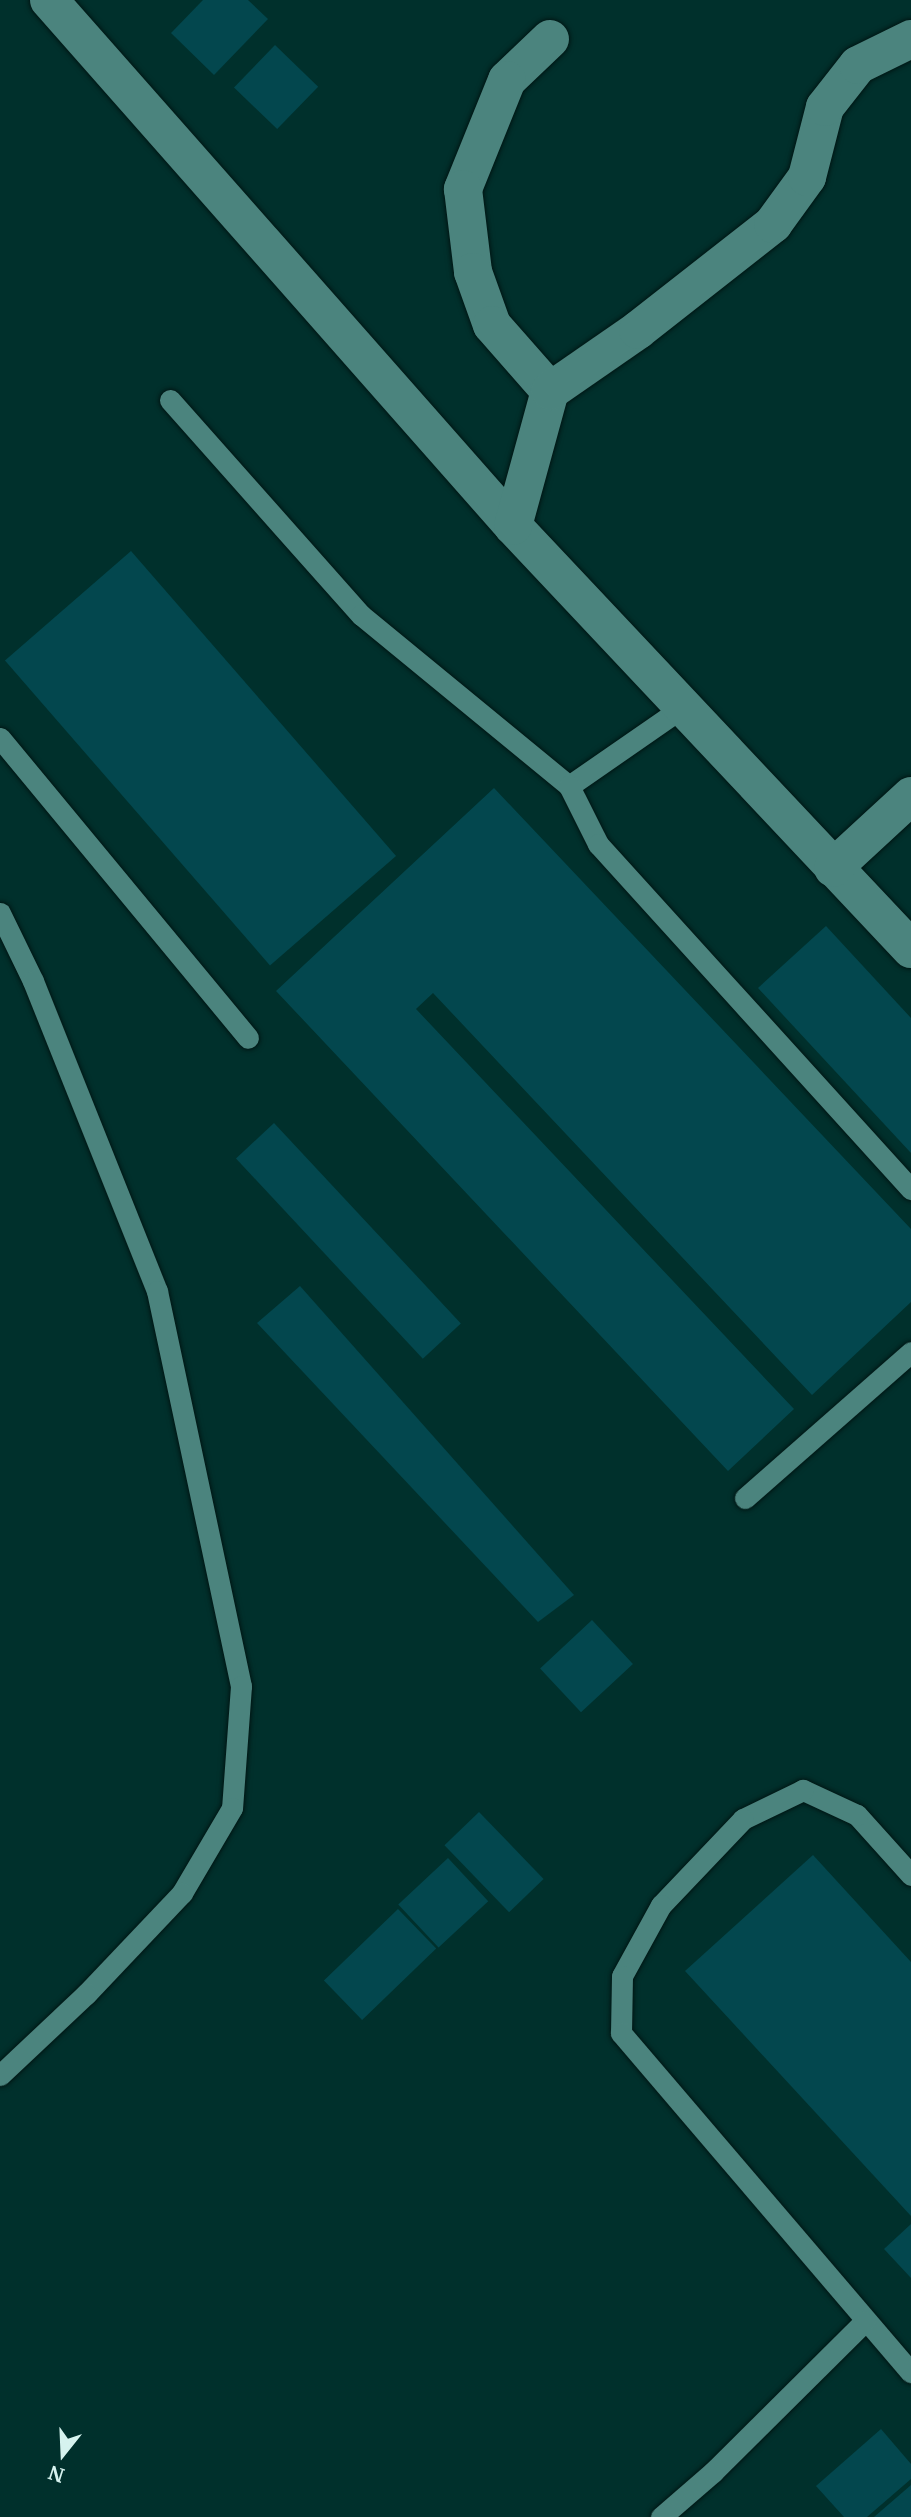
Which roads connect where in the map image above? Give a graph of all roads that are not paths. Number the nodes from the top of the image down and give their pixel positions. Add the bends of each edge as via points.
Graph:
1 (49, 0) edge
2 (550, 39) dead end
3 (911, 39) edge
4 (550, 391) junction
5 (170, 400) dead end
6 (513, 526) junction
7 (686, 705) junction
8 (0, 738) edge
9 (569, 786) junction
10 (911, 796) edge
11 (834, 868) junction
12 (0, 913) edge
13 (911, 949) edge
14 (248, 1038) dead end
15 (911, 1189) edge
16 (911, 1352) edge
17 (745, 1498) dead end
18 (911, 1875) edge
19 (0, 2075) edge
20 (865, 2321) junction
21 (911, 2372) edge
22 (661, 2517) edge

1 - 6 street
2 - 4 street via 507,80 463,189 473,272 492,326
3 - 4 street via 858,65 825,107 807,177 773,224 638,330
4 - 6 street
5 - 9 lane via 361,615
6 - 7 street
7 - 9 lane
7 - 11 street
8 - 14 lane
9 - 15 lane via 598,844
10 - 11 street
11 - 13 street
12 - 19 lane via 33,981 157,1292 241,1686 232,1808 182,1894
16 - 17 lane
18 - 20 lane via 857,1815 803,1790 743,1819 661,1905 622,1976 621,2033
20 - 21 lane
20 - 22 lane via 713,2472

